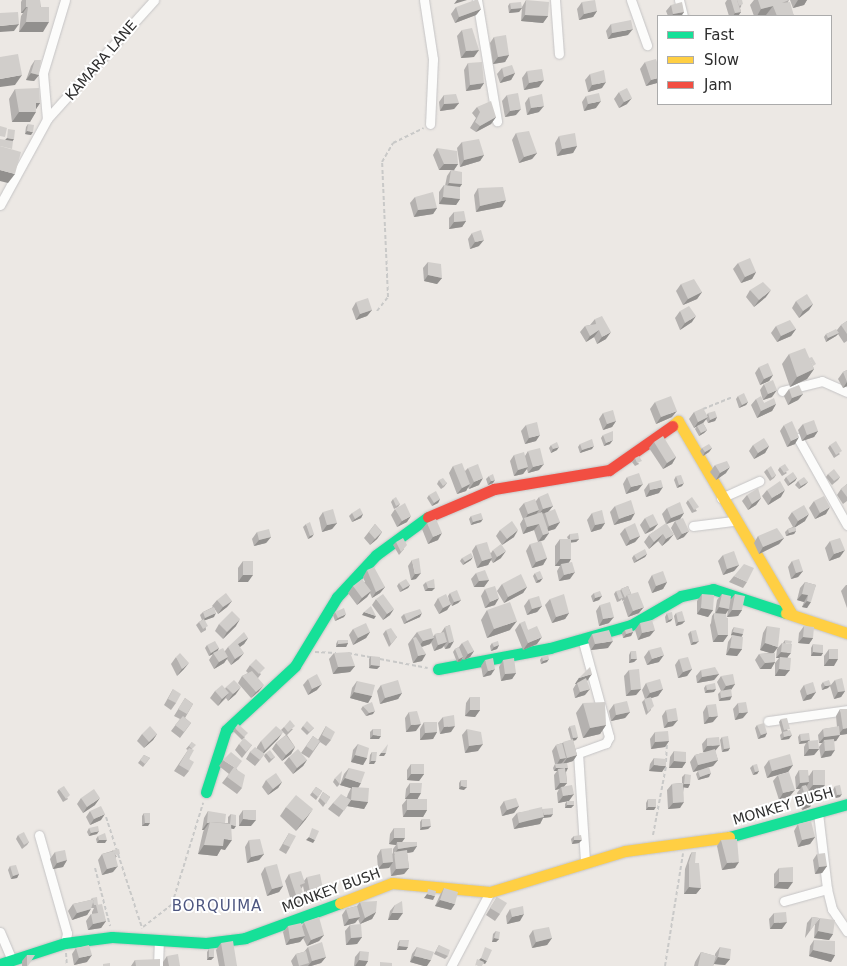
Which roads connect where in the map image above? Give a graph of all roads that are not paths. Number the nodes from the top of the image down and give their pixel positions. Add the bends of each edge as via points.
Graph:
1 (65, 0) edge
2 (154, 0) edge
3 (424, 0) edge
4 (477, 0) edge
5 (555, 0) edge
6 (631, 0) edge
7 (679, 0) edge
8 (683, 15) edge
9 (647, 45) dead end
10 (559, 54) dead end
11 (47, 120) junction
12 (497, 121) edge
13 (430, 124) road end
14 (0, 205) edge
15 (782, 391) dead end
16 (847, 392) edge
17 (798, 438) edge
18 (759, 481) dead end
19 (721, 498) junction
20 (733, 521) junction
21 (847, 525) edge
22 (693, 526) dead end
23 (791, 613) junction
24 (847, 633) edge
25 (582, 638) junction
26 (438, 669) road end
27 (847, 710) edge
28 (768, 721) dead end
29 (206, 792) road end
30 (847, 804) edge
31 (818, 813) junction
32 (39, 835) dead end
33 (585, 862) junction
34 (827, 889) junction
35 (490, 892) junction
36 (784, 901) dead end
37 (847, 931) edge
38 (0, 932) edge
39 (159, 942) junction
40 (66, 944) junction
41 (11, 958) junction
42 (0, 964) edge
43 (158, 966) edge
44 (451, 966) edge

1 - 11 street via 43,73
2 - 11 street, KAMARA LANE
3 - 13 street via 433,59
4 - 12 street
5 - 10 street
6 - 9 street
7 - 8 street
11 - 14 street, KAMARA LANE
15 - 16 street via 822,380
17 - 21 street
18 - 19 street
19 - 20 street
19 - 29 street via 678,421 609,470 494,489 443,508 408,528 356,576 323,618 308,652 258,705 226,730
20 - 22 street
20 - 23 street
23 - 24 street
23 - 25 street via 734,593 696,591 644,620
25 - 26 street
25 - 33 street via 609,737 606,743 578,753
27 - 28 street
30 - 31 street, MONKEY BUSH
31 - 33 street, MONKEY BUSH via 773,828 684,844 652,845
31 - 34 street
32 - 40 street via 68,933
33 - 35 street, MONKEY BUSH
34 - 36 street
34 - 37 street via 832,909
35 - 39 street, MONKEY BUSH via 392,883 246,938
35 - 44 street
38 - 41 street
39 - 40 street, MONKEY BUSH via 131,936
39 - 43 street
40 - 41 street, MONKEY BUSH
41 - 42 street, MONKEY BUSH

